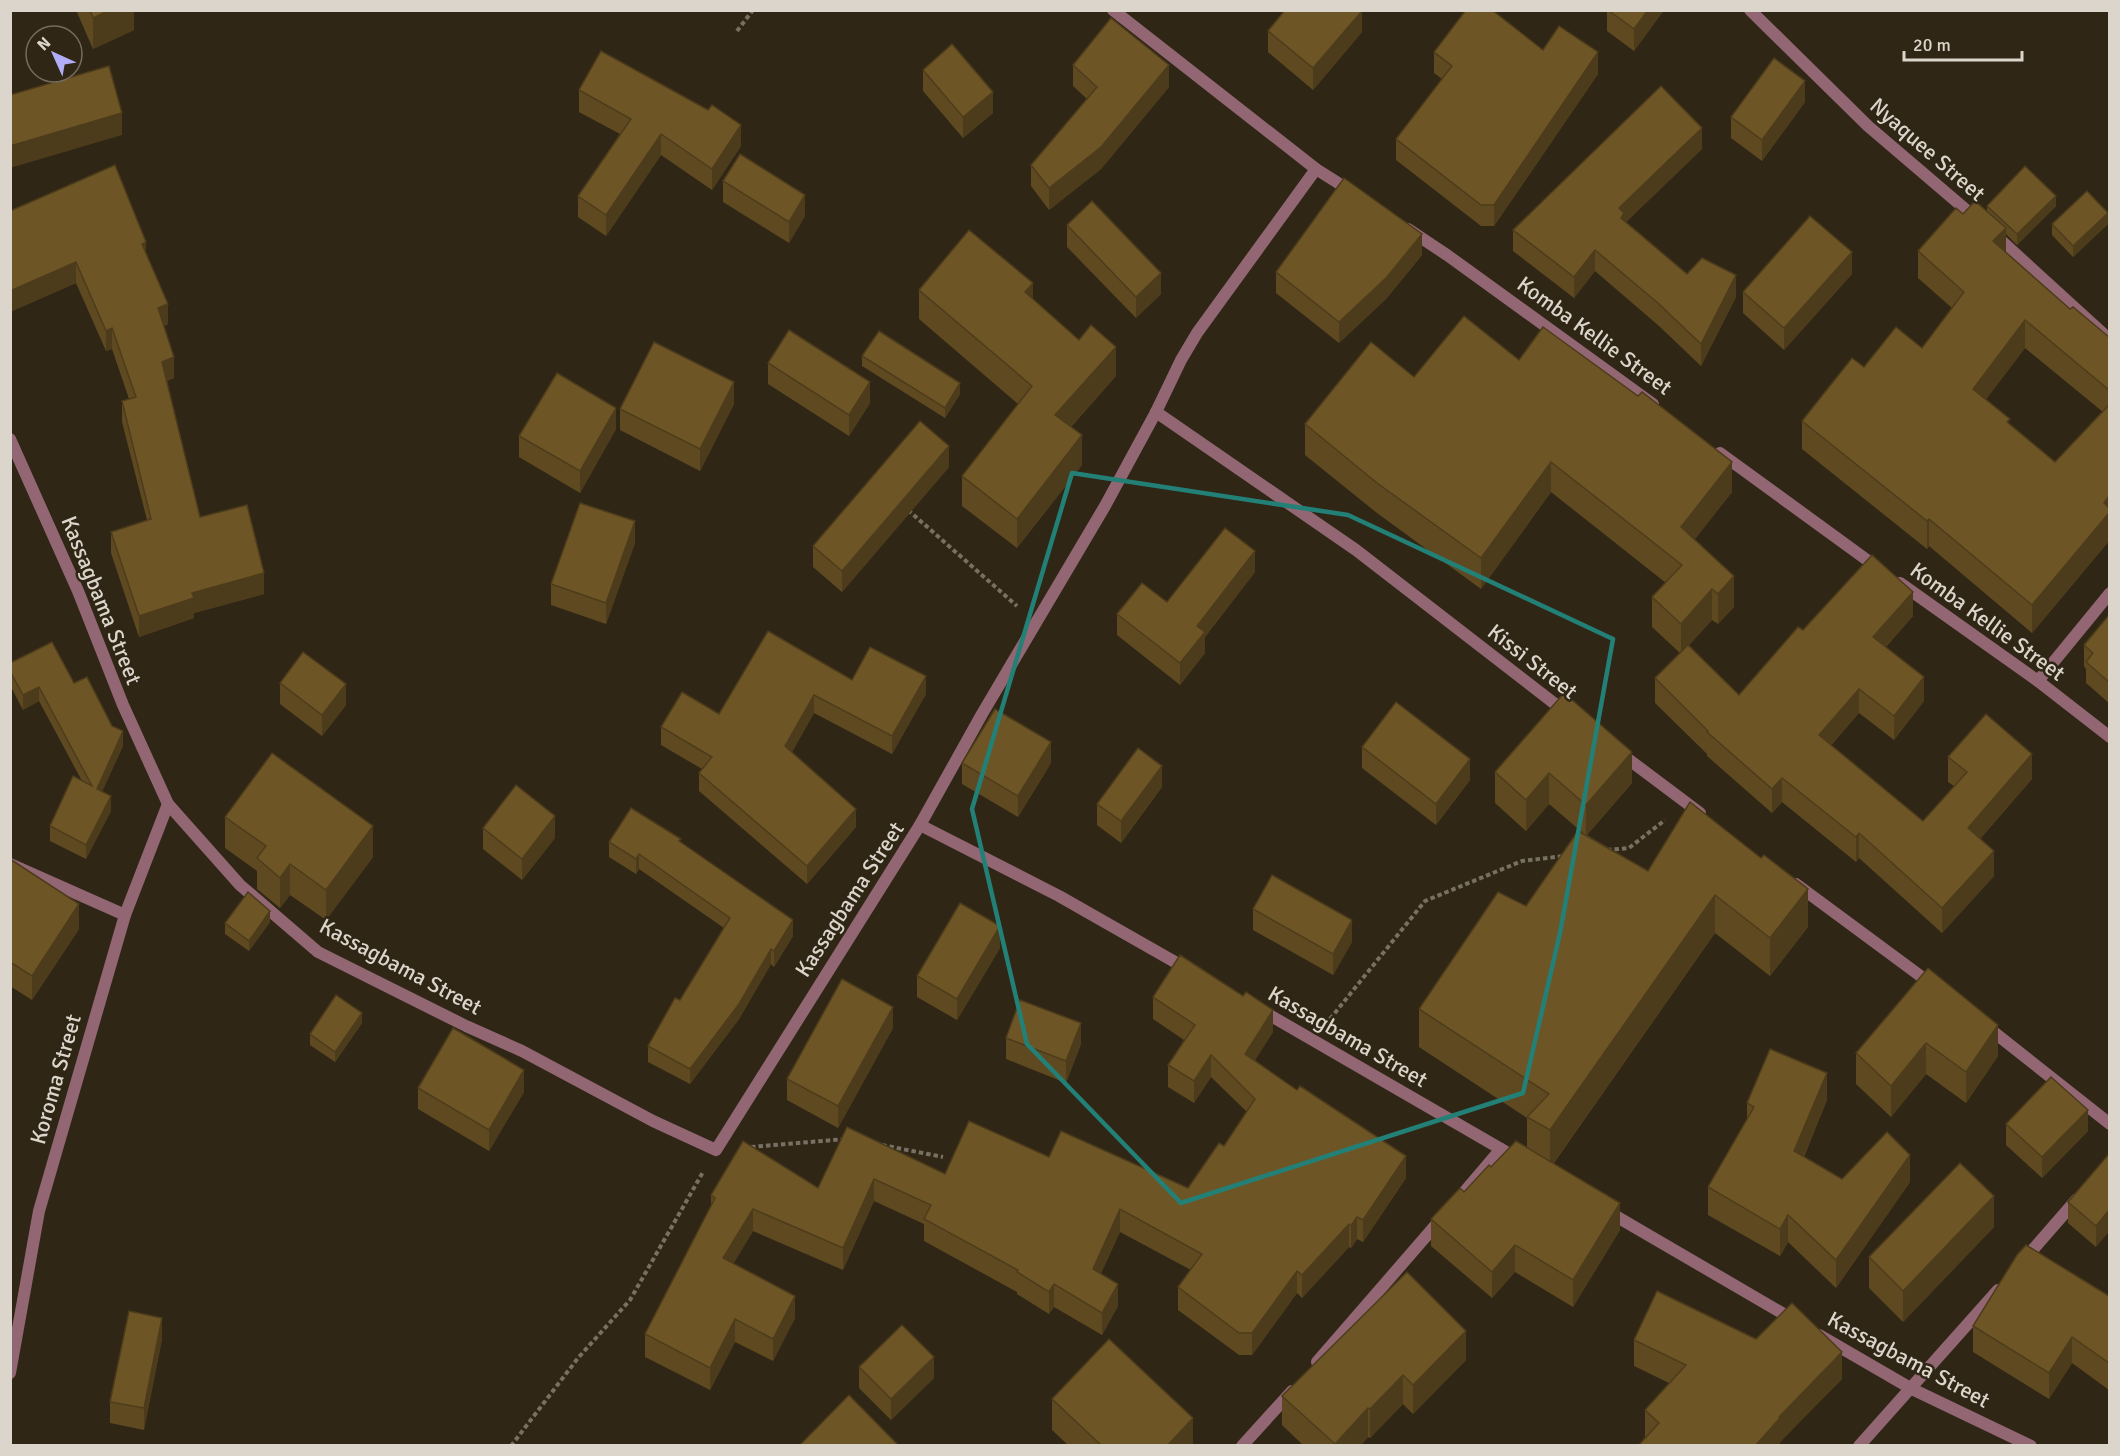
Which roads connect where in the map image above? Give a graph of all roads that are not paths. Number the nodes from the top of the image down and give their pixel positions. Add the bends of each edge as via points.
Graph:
1 (1113, 10) edge
2 (1750, 10) edge
3 (1316, 169) junction
4 (1363, 200) edge
5 (1400, 224) edge
6 (2109, 340) edge
7 (1659, 408) edge
8 (1156, 412) junction
9 (10, 439) edge
10 (1706, 443) edge
11 (2109, 593) edge
12 (2038, 681) junction
13 (1574, 719) edge
14 (2109, 737) edge
15 (1612, 747) edge
16 (168, 804) junction
17 (1706, 817) edge
18 (920, 825) junction
19 (10, 864) edge
20 (1790, 880) edge
21 (125, 915) junction
22 (1199, 975) edge
23 (1941, 992) edge
24 (1249, 1004) edge
25 (1978, 1020) edge
26 (2109, 1124) edge
27 (1501, 1149) junction
28 (1532, 1167) edge
29 (2087, 1188) edge
30 (1593, 1203) edge
31 (2018, 1267) edge
32 (2003, 1284) edge
33 (10, 1373) edge
34 (1912, 1389) junction
35 (1242, 1446) edge
36 (1859, 1446) edge
37 (2031, 1446) edge

1 - 3 street
2 - 6 street, Nyaquee Street via 1868,126 1954,198
3 - 4 street
3 - 8 street via 1197,333
5 - 7 street, Komba Kellie Street
8 - 13 street, Kissi Street via 1356,550
8 - 18 street
9 - 16 street, Kassagbama Street
10 - 12 street, Komba Kellie Street
11 - 12 street
12 - 14 street, Komba Kellie Street
15 - 17 street
16 - 18 street, Kassagbama Street via 240,885 318,952 716,1150
16 - 21 street, Koroma Street
18 - 22 street, Kassagbama Street via 1059,896
19 - 21 street
20 - 23 street
21 - 33 street, Koroma Street via 39,1211
24 - 27 street, Kassagbama Street
25 - 26 street
27 - 28 street, Kassagbama Street
27 - 35 street
29 - 31 street
30 - 34 street, Kassagbama Street
32 - 34 street
34 - 36 street
34 - 37 street, Kassagbama Street

